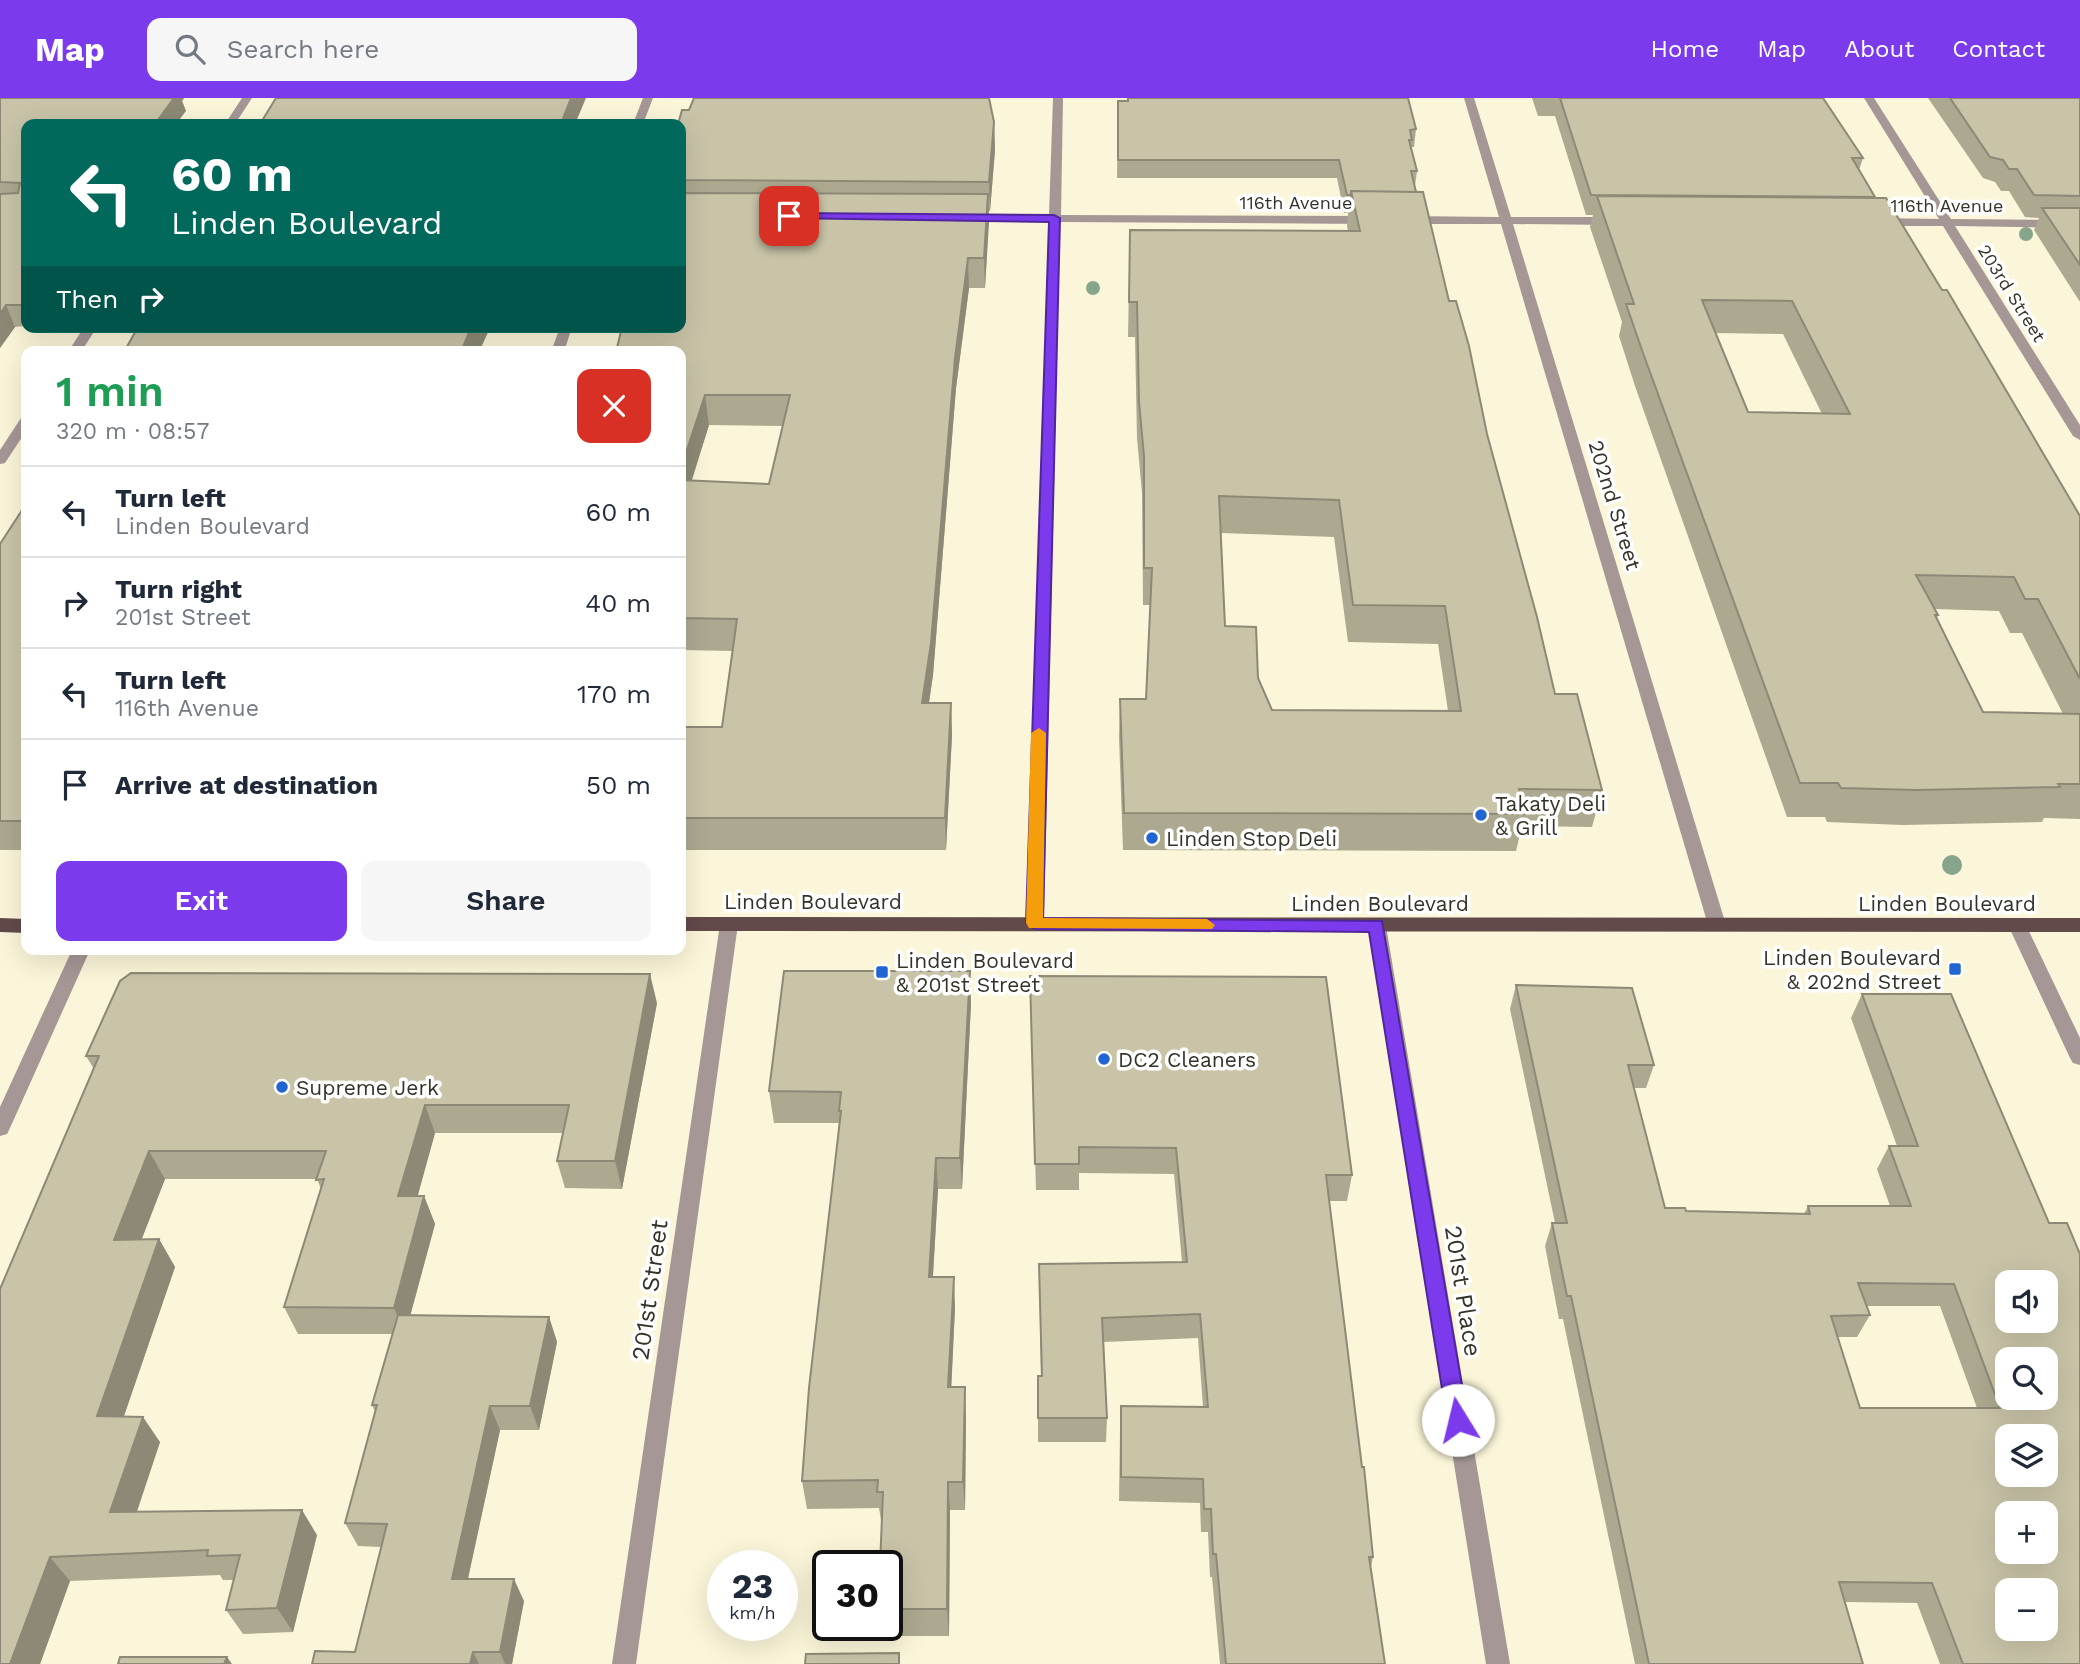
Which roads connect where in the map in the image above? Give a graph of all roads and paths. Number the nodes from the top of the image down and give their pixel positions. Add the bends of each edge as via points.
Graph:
1 (247, 98) edge
2 (648, 98) edge
3 (1058, 98) edge
4 (1469, 98) edge
5 (1869, 98) edge
6 (233, 119) edge
7 (640, 119) edge
8 (951, 217) edge
9 (1054, 218) junction
10 (1385, 220) edge
11 (1399, 220) edge
12 (1506, 220) junction
13 (1625, 221) edge
14 (1869, 222) edge
15 (1948, 222) junction
16 (2080, 224) edge
17 (21, 428) edge
18 (2080, 436) edge
19 (0, 460) edge
20 (1035, 923) junction
21 (686, 924) edge
22 (729, 924) junction
23 (0, 925) edge
24 (1717, 925) junction
25 (2017, 925) junction
26 (2080, 925) edge
27 (21, 926) edge
28 (1377, 926) junction
29 (79, 955) edge
30 (2080, 1058) edge
31 (0, 1128) edge
32 (624, 1664) edge
33 (1498, 1664) edge

1 - 6 street
2 - 7 street
3 - 9 street
4 - 12 street, 202nd Street
5 - 15 street, 203rd Street
8 - 9 street, 116th Avenue
9 - 10 street, 116th Avenue
9 - 20 street
11 - 12 street
12 - 13 street
12 - 24 street, 202nd Street
14 - 15 street, 116th Avenue
15 - 16 street, 116th Avenue
15 - 18 street, 203rd Street
17 - 19 street
20 - 22 main road, Linden Boulevard
20 - 28 main road, Linden Boulevard
21 - 22 main road, Linden Boulevard
22 - 32 street, 201st Street
23 - 27 main road
24 - 25 main road, Linden Boulevard
24 - 28 main road, Linden Boulevard
25 - 26 main road, Linden Boulevard
25 - 30 street
28 - 33 street, 201st Place
29 - 31 street

